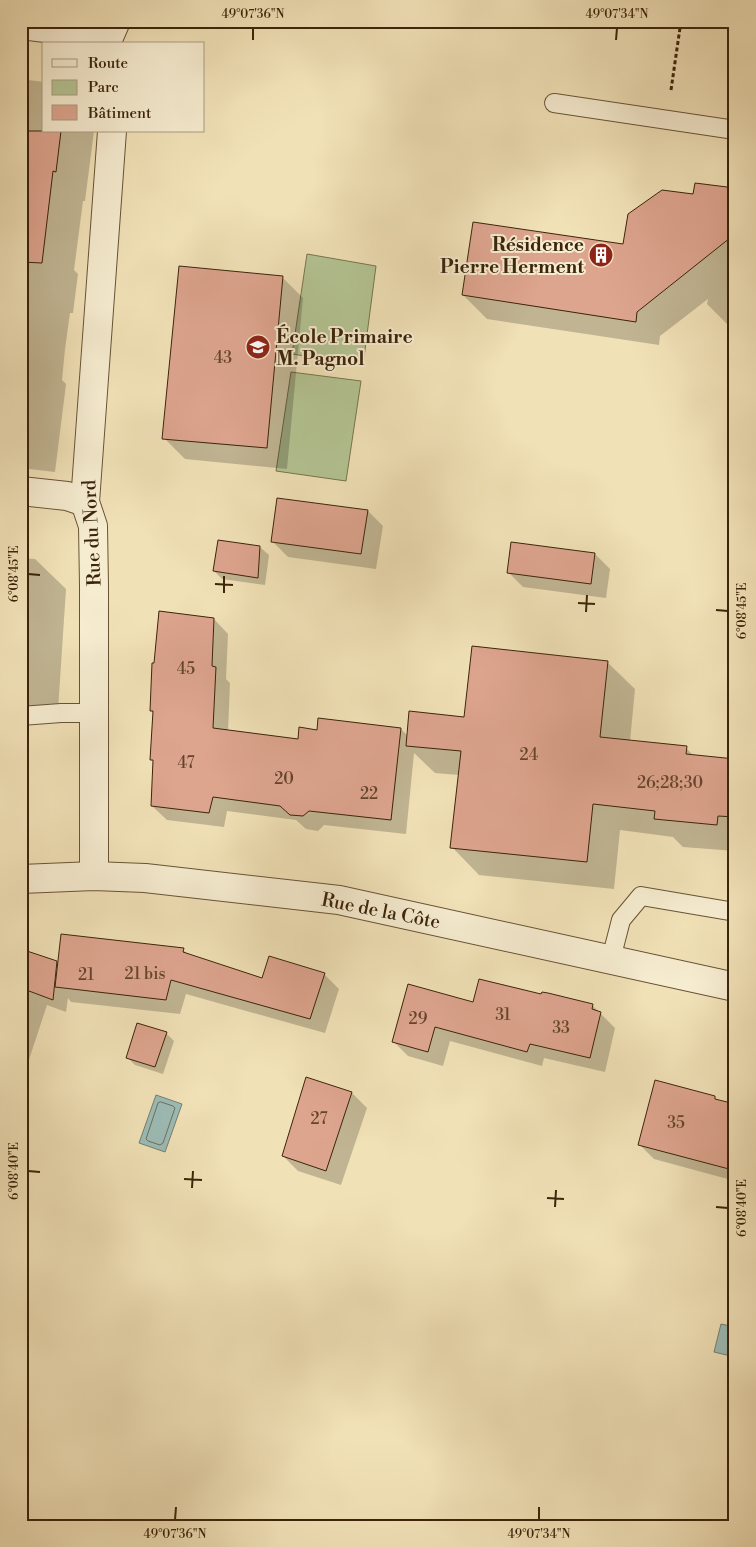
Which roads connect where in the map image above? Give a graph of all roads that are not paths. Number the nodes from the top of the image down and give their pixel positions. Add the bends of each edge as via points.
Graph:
1 (116, 21) edge
2 (21, 25) edge
3 (101, 42) edge
4 (106, 42) edge
5 (554, 103) dead end
6 (735, 130) edge
7 (112, 132) edge
8 (21, 491) edge
9 (85, 502) junction
10 (95, 713) junction
11 (21, 716) edge
12 (94, 876) junction
13 (21, 878) edge
14 (735, 912) edge
15 (611, 959) junction
16 (735, 987) edge

1 - 4 street
2 - 3 street via 87,34
5 - 6 lane
7 - 9 street, Rue du Nord
8 - 9 street via 67,496
9 - 10 street, Rue du Nord via 93,526
10 - 11 lane
10 - 12 street, Rue du Nord
12 - 13 street, Rue de la Côte
12 - 15 street, Rue de la Côte via 165,880 339,900
14 - 15 lane via 642,896 621,920
15 - 16 street, Rue de la Côte

